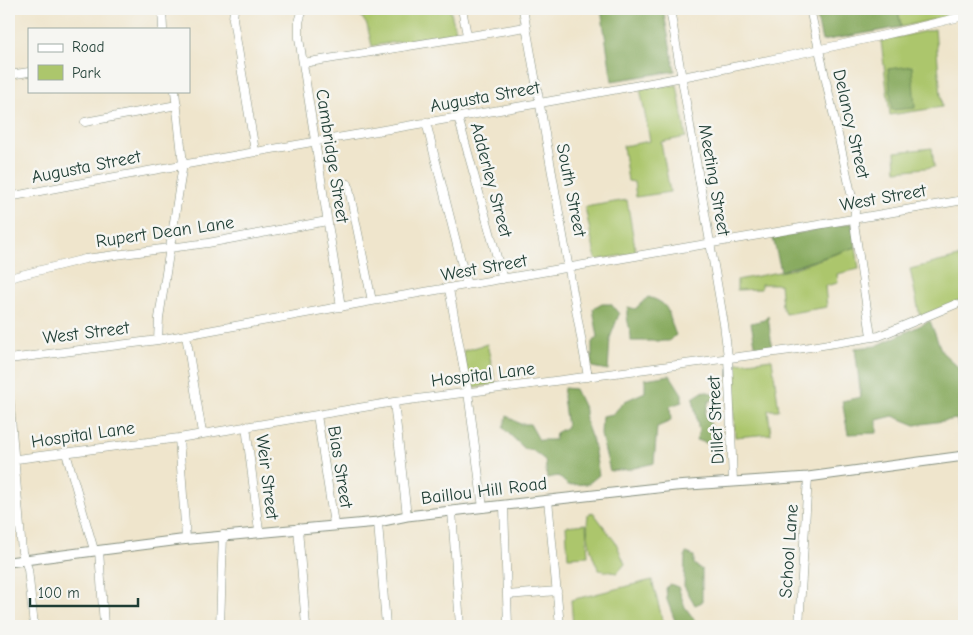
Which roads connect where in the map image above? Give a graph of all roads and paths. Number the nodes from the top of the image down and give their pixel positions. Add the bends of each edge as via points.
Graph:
1 (162, 9) edge
2 (234, 9) edge
3 (303, 9) edge
4 (462, 9) edge
5 (523, 9) edge
6 (670, 9) edge
7 (810, 9) edge
8 (964, 16) edge
9 (526, 27) junction
10 (163, 28) edge
11 (468, 35) junction
12 (819, 51) junction
13 (303, 63) junction
14 (28, 72) edge
15 (9, 75) edge
16 (680, 76) junction
17 (175, 92) edge
18 (539, 103) junction
19 (177, 105) junction
20 (458, 117) junction
21 (85, 122) dead end
22 (426, 122) junction
23 (315, 142) junction
24 (255, 151) junction
25 (183, 164) junction
26 (348, 184) dead end
27 (9, 197) edge
28 (964, 200) edge
29 (854, 218) junction
30 (327, 221) junction
31 (710, 244) junction
32 (171, 248) junction
33 (570, 268) junction
34 (9, 278) edge
35 (503, 279) junction
36 (466, 285) junction
37 (449, 289) junction
38 (372, 301) junction
39 (956, 304) dead end
40 (341, 307) junction
41 (186, 336) junction
42 (870, 336) junction
43 (158, 340) junction
44 (728, 357) junction
45 (9, 359) edge
46 (588, 377) junction
47 (468, 392) junction
48 (9, 393) edge
49 (394, 402) junction
50 (317, 415) junction
51 (246, 426) junction
52 (202, 433) junction
53 (179, 438) junction
54 (66, 452) junction
55 (964, 456) edge
56 (12, 460) edge
57 (808, 477) junction
58 (733, 482) junction
59 (548, 500) junction
60 (504, 506) junction
61 (483, 508) junction
62 (452, 511) junction
63 (407, 516) junction
64 (378, 522) junction
65 (334, 524) junction
66 (298, 528) junction
67 (259, 531) junction
68 (223, 535) junction
69 (186, 539) junction
70 (96, 550) junction
71 (25, 560) junction
72 (9, 562) edge
73 (557, 591) junction
74 (507, 595) junction
75 (34, 626) edge
76 (104, 626) edge
77 (220, 626) edge
78 (306, 626) edge
79 (386, 626) edge
80 (460, 626) edge
81 (508, 626) edge
82 (560, 626) edge
83 (799, 626) edge

1 - 10 street
2 - 24 street
3 - 13 street, Cambridge Street via 299,22
4 - 11 street
5 - 9 street, South Street
6 - 16 street, Meeting Street
7 - 12 street, Delancy Street
8 - 12 street, Augusta Street
9 - 11 street
9 - 18 street, South Street
11 - 13 street
12 - 16 street, Augusta Street
12 - 29 street, Delancy Street
13 - 23 street, Cambridge Street
14 - 15 street
16 - 18 street, Augusta Street
16 - 31 street, Meeting Street
17 - 19 street
18 - 20 street, Augusta Street
18 - 33 street, South Street
19 - 21 street
19 - 25 street
20 - 22 street, Augusta Street
20 - 35 street, Adderley Street
22 - 23 street, Augusta Street
22 - 36 street
23 - 24 street, Augusta Street
23 - 30 street, Cambridge Street
24 - 25 street, Augusta Street
25 - 27 street, Augusta Street
25 - 32 street
26 - 38 street
28 - 29 street, West Street
29 - 31 street, West Street
29 - 42 street, Delancy Street
30 - 32 street, Rupert Dean Lane
30 - 40 street, Cambridge Street
31 - 33 street, West Street
31 - 44 street, Meeting Street
32 - 34 street, Rupert Dean Lane via 85,259
32 - 43 street
33 - 35 street, West Street
33 - 46 street, South Street
35 - 36 street, West Street
36 - 37 street, West Street
37 - 38 street, West Street
37 - 47 street
38 - 40 street, West Street
39 - 42 street, Hospital Lane via 879,336
40 - 41 street, West Street
41 - 43 street, West Street
41 - 52 street
42 - 44 street, Hospital Lane
43 - 45 street, West Street
44 - 46 street, Hospital Lane
44 - 58 street, Dillet Street
46 - 47 street, Hospital Lane
47 - 49 street, Hospital Lane
47 - 61 street
48 - 56 street
49 - 50 street, Hospital Lane
49 - 63 street
50 - 51 street, Hospital Lane
50 - 65 street, Bias Street
51 - 52 street, Hospital Lane
51 - 67 street, Weir Street
52 - 53 street, Hospital Lane
53 - 54 street, Hospital Lane
53 - 69 street
54 - 56 street, Hospital Lane
54 - 70 street
55 - 57 main road, Baillou Hill Road
56 - 71 street
57 - 58 main road, Baillou Hill Road
57 - 83 street, School Lane
58 - 59 main road, Baillou Hill Road
59 - 60 main road, Baillou Hill Road
59 - 73 street
60 - 61 main road, Baillou Hill Road
60 - 74 street
61 - 62 main road, Baillou Hill Road
62 - 63 main road, Baillou Hill Road
62 - 80 street
63 - 64 main road, Baillou Hill Road
64 - 65 main road, Baillou Hill Road
64 - 79 street
65 - 66 main road, Baillou Hill Road
66 - 67 main road, Baillou Hill Road
66 - 78 street
67 - 68 main road, Baillou Hill Road
68 - 69 main road, Baillou Hill Road
68 - 77 street
69 - 70 main road, Baillou Hill Road
70 - 71 main road, Baillou Hill Road
70 - 76 street
71 - 72 main road, Baillou Hill Road
71 - 75 street
73 - 74 street
73 - 82 street
74 - 81 street

